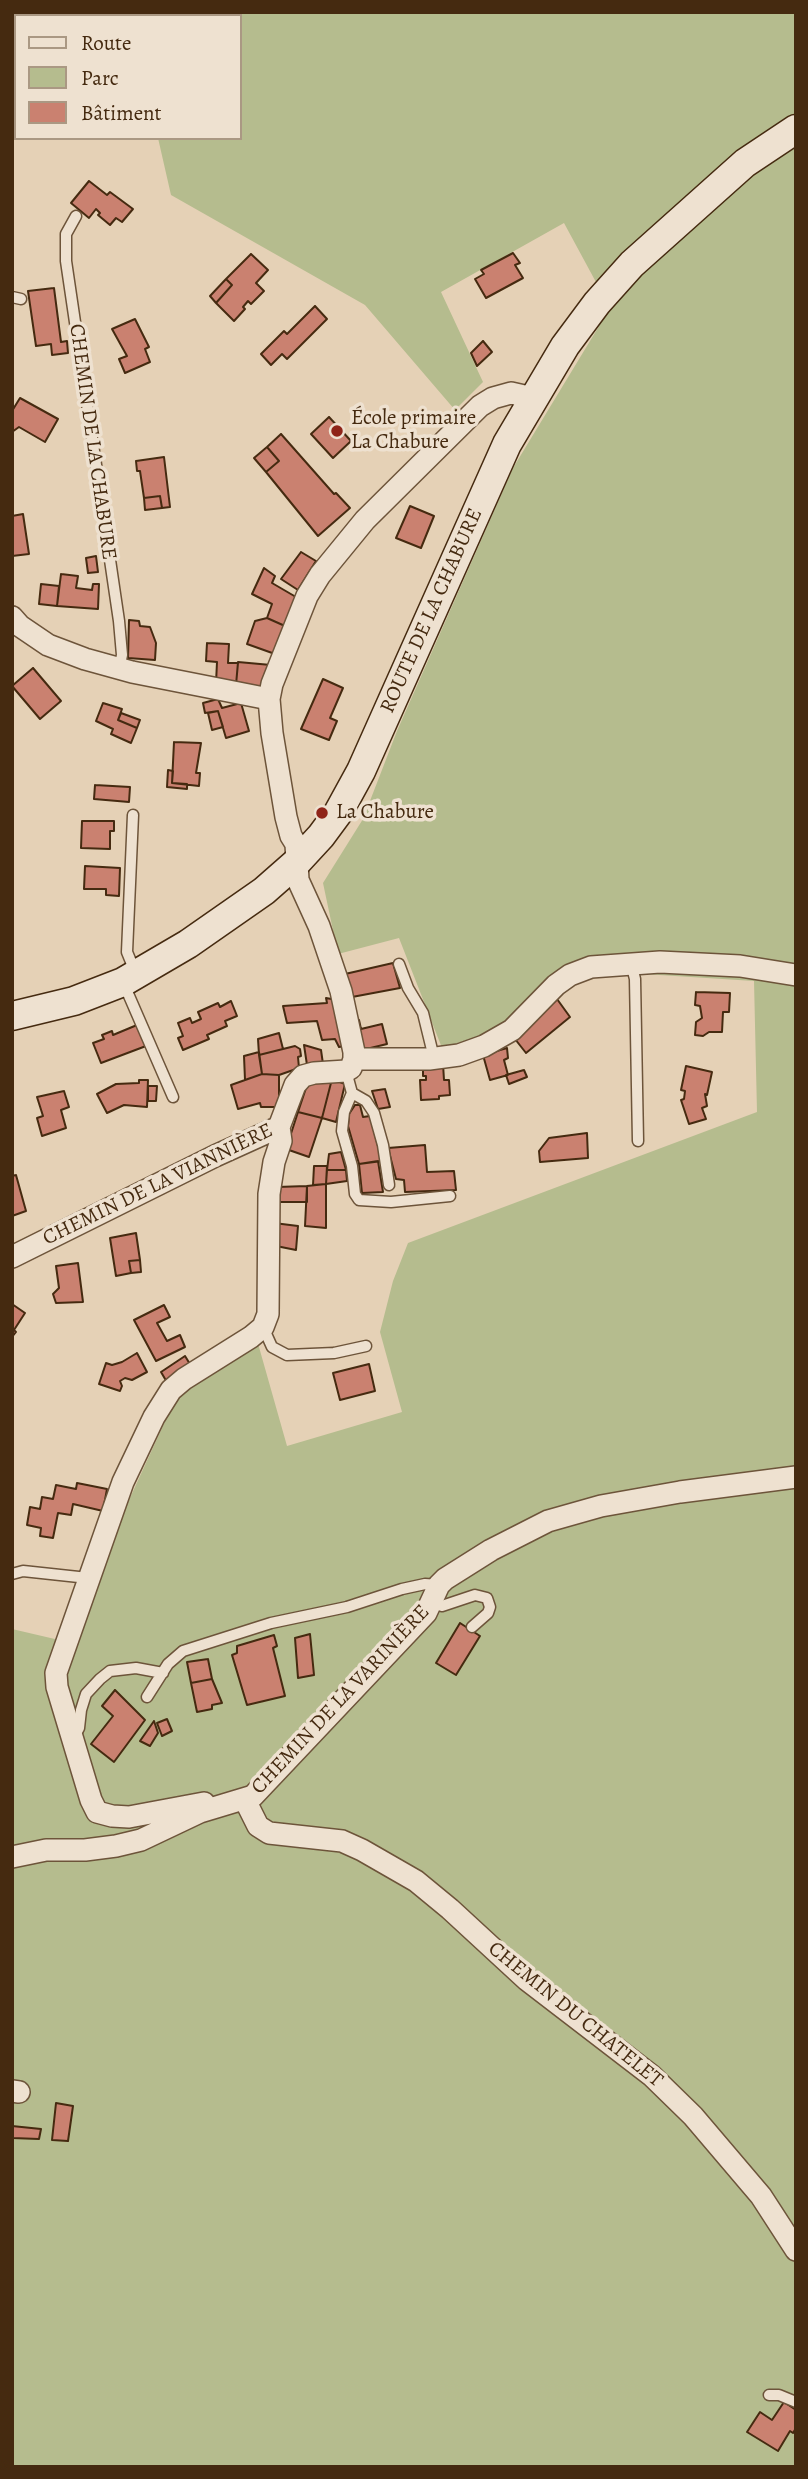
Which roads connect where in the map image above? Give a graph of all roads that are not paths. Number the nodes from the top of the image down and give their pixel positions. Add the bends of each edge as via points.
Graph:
1 (796, 129) edge
2 (76, 216) dead end
3 (533, 398) junction
4 (12, 617) edge
5 (119, 669) junction
6 (269, 699) junction
7 (133, 814) dead end
8 (297, 862) junction
9 (631, 963) junction
10 (399, 964) dead end
11 (796, 975) edge
12 (129, 978) junction
13 (12, 1016) edge
14 (434, 1058) junction
15 (350, 1065) junction
16 (352, 1093) junction
17 (173, 1097) dead end
18 (279, 1127) junction
19 (638, 1140) dead end
20 (389, 1185) dead end
21 (450, 1196) dead end
22 (12, 1257) edge
23 (263, 1327) junction
24 (366, 1346) dead end
25 (796, 1477) edge
26 (12, 1574) edge
27 (88, 1578) junction
28 (436, 1594) junction
29 (472, 1627) dead end
30 (163, 1673) junction
31 (147, 1697) dead end
32 (73, 1737) junction
33 (238, 1802) junction
34 (12, 1857) edge
35 (796, 2250) edge
36 (769, 2395) dead end
37 (796, 2402) edge

1 - 3 main road, ROUTE DE LA CHABURE via 745,163 632,264 565,346
2 - 5 lane, CHEMIN DE LA CHABURE via 66,234 66,261 119,621
3 - 6 street via 511,393 494,398 468,416 365,520 320,575 302,608
3 - 8 main road, ROUTE DE LA CHABURE via 507,443 361,771 338,813
4 - 5 street via 48,645
5 - 6 street
6 - 8 street via 277,768
7 - 12 lane
8 - 12 main road, ROUTE DE LA CHABURE via 227,918
8 - 15 street via 298,880 341,991
9 - 11 street via 740,966
9 - 14 street via 591,967 570,975 503,1037 459,1055
9 - 19 lane
10 - 14 lane via 423,1013
12 - 13 main road, ROUTE DE LA CHABURE via 74,1001
12 - 17 lane
14 - 15 street
15 - 16 lane
15 - 18 street, CHEMIN DE LA VIANNIÈRE via 303,1076
16 - 20 lane via 374,1113
16 - 21 lane via 342,1130 359,1200 401,1202
18 - 22 street, CHEMIN DE LA VIANNIÈRE
18 - 23 street via 281,1141 269,1194 269,1297
23 - 24 lane via 272,1347 287,1354 334,1353
23 - 27 street, CHEMIN DE LA VARINIÈRE via 171,1390 123,1482
25 - 28 street, CHEMIN DE LA VARINIÈRE via 601,1506 548,1521 491,1550
26 - 27 lane via 23,1571
27 - 32 street, CHEMIN DE LA VARINIÈRE via 56,1673
28 - 29 lane via 442,1606 475,1595 487,1598 488,1612
28 - 30 lane, CHEMIN DE LA VARINIÈRE via 425,1584 251,1629 183,1651
28 - 33 street, CHEMIN DE LA VARINIÈRE via 426,1613 277,1773 253,1796
30 - 31 lane, CHEMIN DE LA VARINIÈRE
30 - 32 lane via 118,1669 100,1679 83,1701
32 - 33 street, CHEMIN DE LA VARINIÈRE via 97,1812 129,1816 189,1804
33 - 34 street, CHEMIN DE LA VARINIÈRE via 200,1812 141,1840
33 - 35 street, CHEMIN DU CHATELET via 270,1833 342,1841 416,1881 527,1980 652,2076 761,2196
36 - 37 lane

